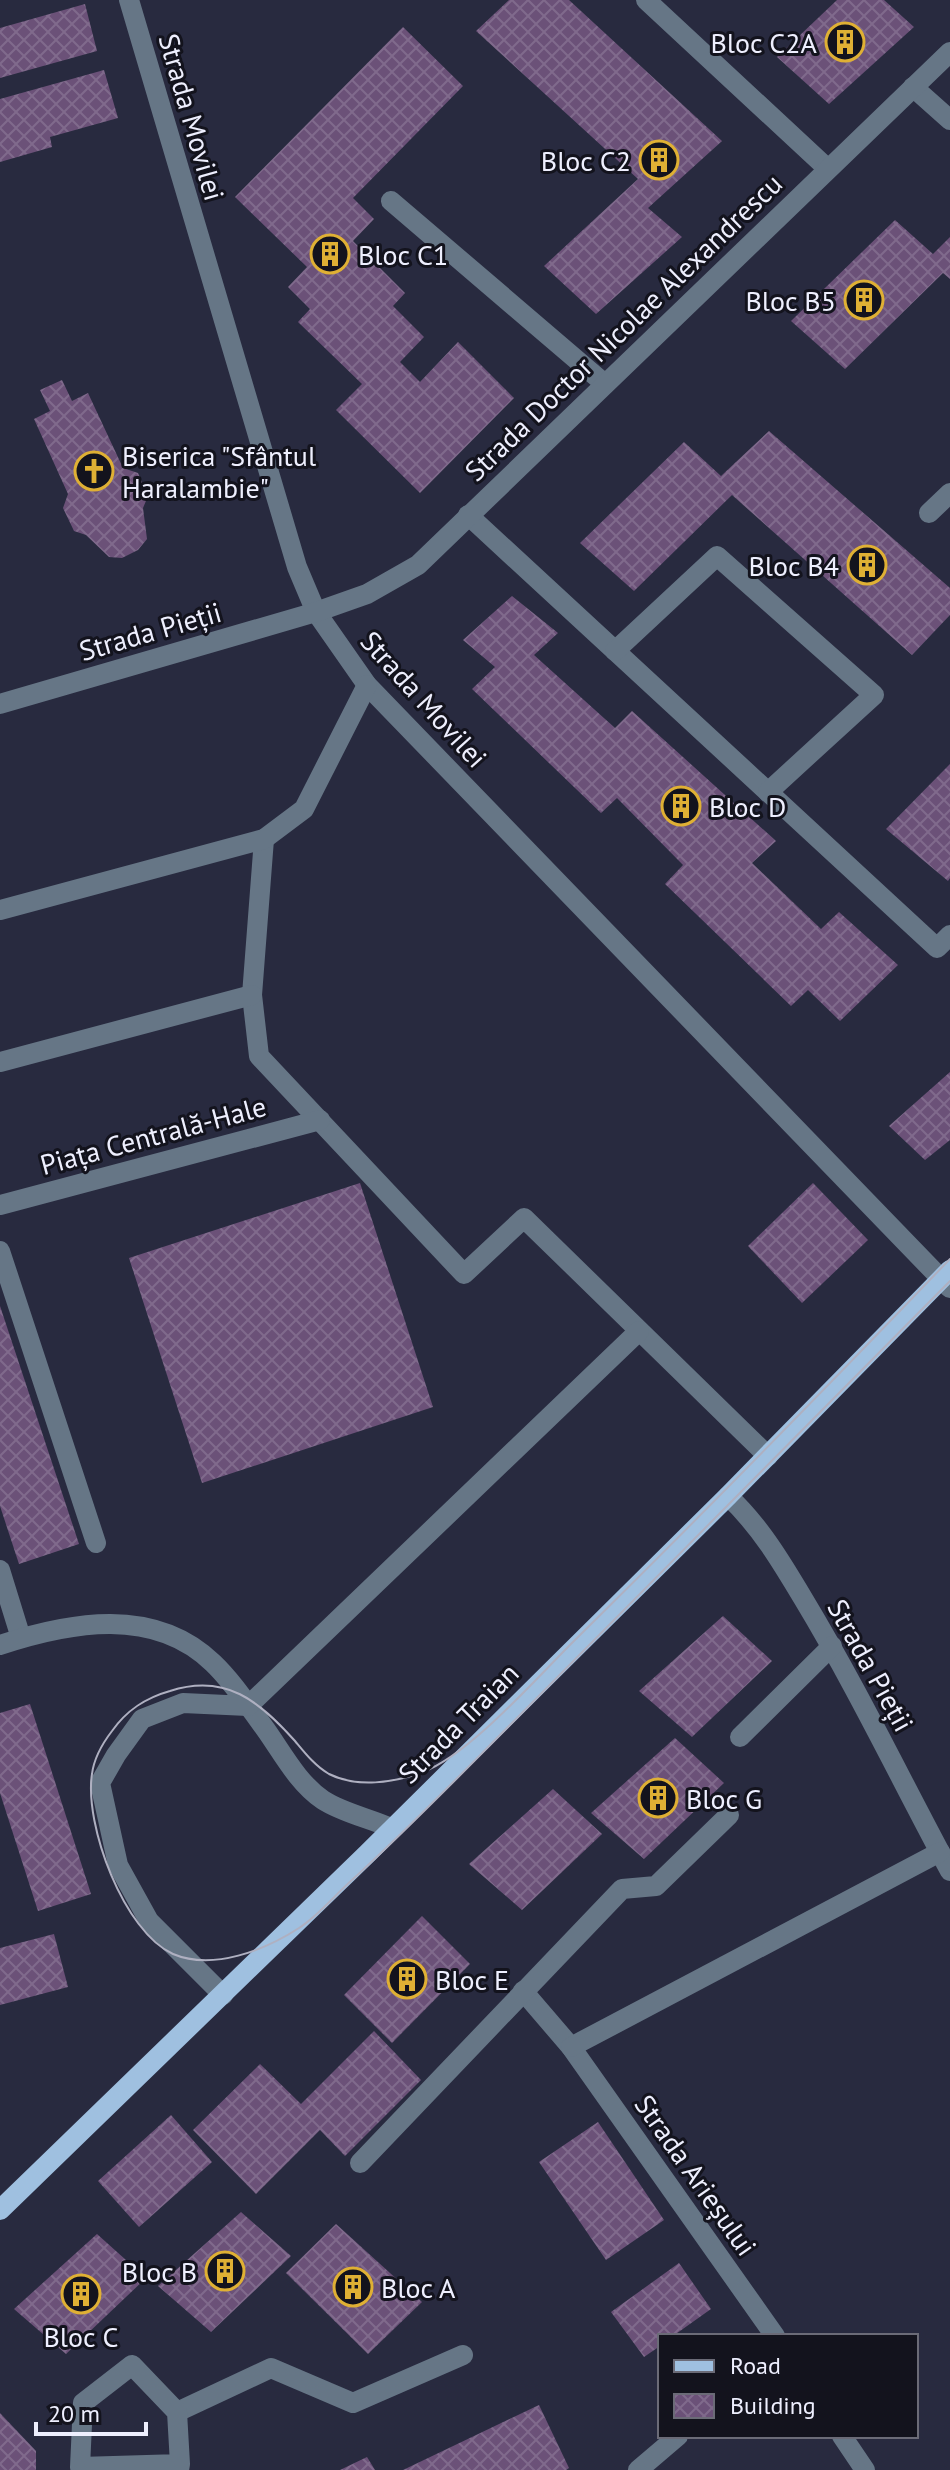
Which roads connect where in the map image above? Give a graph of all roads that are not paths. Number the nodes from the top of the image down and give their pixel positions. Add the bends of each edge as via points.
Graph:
1 (129, 0) edge
2 (646, 0) edge
3 (950, 52) edge
4 (913, 87) junction
5 (950, 120) edge
6 (828, 169) junction
7 (391, 201) dead end
8 (605, 384) junction
9 (950, 493) edge
10 (929, 513) dead end
11 (468, 515) junction
12 (316, 612) junction
13 (615, 651) junction
14 (367, 685) junction
15 (0, 704) edge
16 (768, 792) junction
17 (264, 839) junction
18 (0, 910) edge
19 (950, 935) edge
20 (252, 995) junction
21 (0, 1062) edge
22 (320, 1120) junction
23 (0, 1205) edge
24 (1, 1260) edge
25 (947, 1279) edge
26 (639, 1331) junction
27 (768, 1456) junction
28 (728, 1496) junction
29 (96, 1543) dead end
30 (0, 1570) edge
31 (21, 1638) junction
32 (0, 1645) edge
33 (832, 1646) junction
34 (248, 1706) junction
35 (740, 1737) dead end
36 (729, 1815) dead end
37 (391, 1828) junction
38 (945, 1862) edge
39 (523, 1991) junction
40 (223, 1995) junction
41 (571, 2047) junction
42 (360, 2163) dead end
43 (0, 2210) edge
44 (774, 2334) edge
45 (463, 2355) dead end
46 (177, 2412) junction
47 (676, 2438) edge
48 (843, 2438) edge
49 (179, 2467) edge
50 (638, 2470) edge
51 (865, 2470) edge

1 - 12 street, Strada Movilei via 293,552
2 - 6 street
3 - 4 street, Strada Doctor Nicolae Alexandrescu
4 - 5 street
4 - 6 street, Strada Doctor Nicolae Alexandrescu
6 - 8 street, Strada Doctor Nicolae Alexandrescu
7 - 8 street
8 - 11 street, Strada Doctor Nicolae Alexandrescu
9 - 10 street
11 - 12 street, Strada Doctor Nicolae Alexandrescu via 418,565 394,581
11 - 13 street
12 - 14 street, Strada Movilei
12 - 15 street, Strada Pieții
13 - 16 street
13 - 16 street via 717,556 874,695
14 - 17 street via 304,809
14 - 25 street, Strada Movilei
16 - 19 street via 937,948
17 - 18 street
17 - 20 street
20 - 21 street
20 - 22 street via 259,1056
22 - 23 street, Piața Centrală-Hale
22 - 26 street via 464,1274 524,1218
24 - 29 street
25 - 27 main road, Strada Traian
26 - 27 street
26 - 34 street
27 - 28 main road, Strada Traian
28 - 33 street, Strada Pieții via 770,1545
28 - 37 main road, Strada Traian
30 - 31 street
31 - 32 street
31 - 34 street via 121,1622 167,1635 211,1661
33 - 35 street
33 - 38 street, Strada Pieții
34 - 37 street via 301,1780 323,1800
34 - 40 street via 183,1703 142,1719 100,1783 118,1865 149,1921
36 - 39 street via 656,1886 622,1889
37 - 40 main road, Strada Traian
38 - 41 street
39 - 41 street, Strada Arieșului
39 - 42 street
40 - 43 main road, Strada Traian
41 - 44 street, Strada Arieșului
45 - 46 street via 353,2403 271,2368
46 - 49 street
46 - 49 street via 132,2365 83,2403 80,2467
47 - 50 street
48 - 51 street

